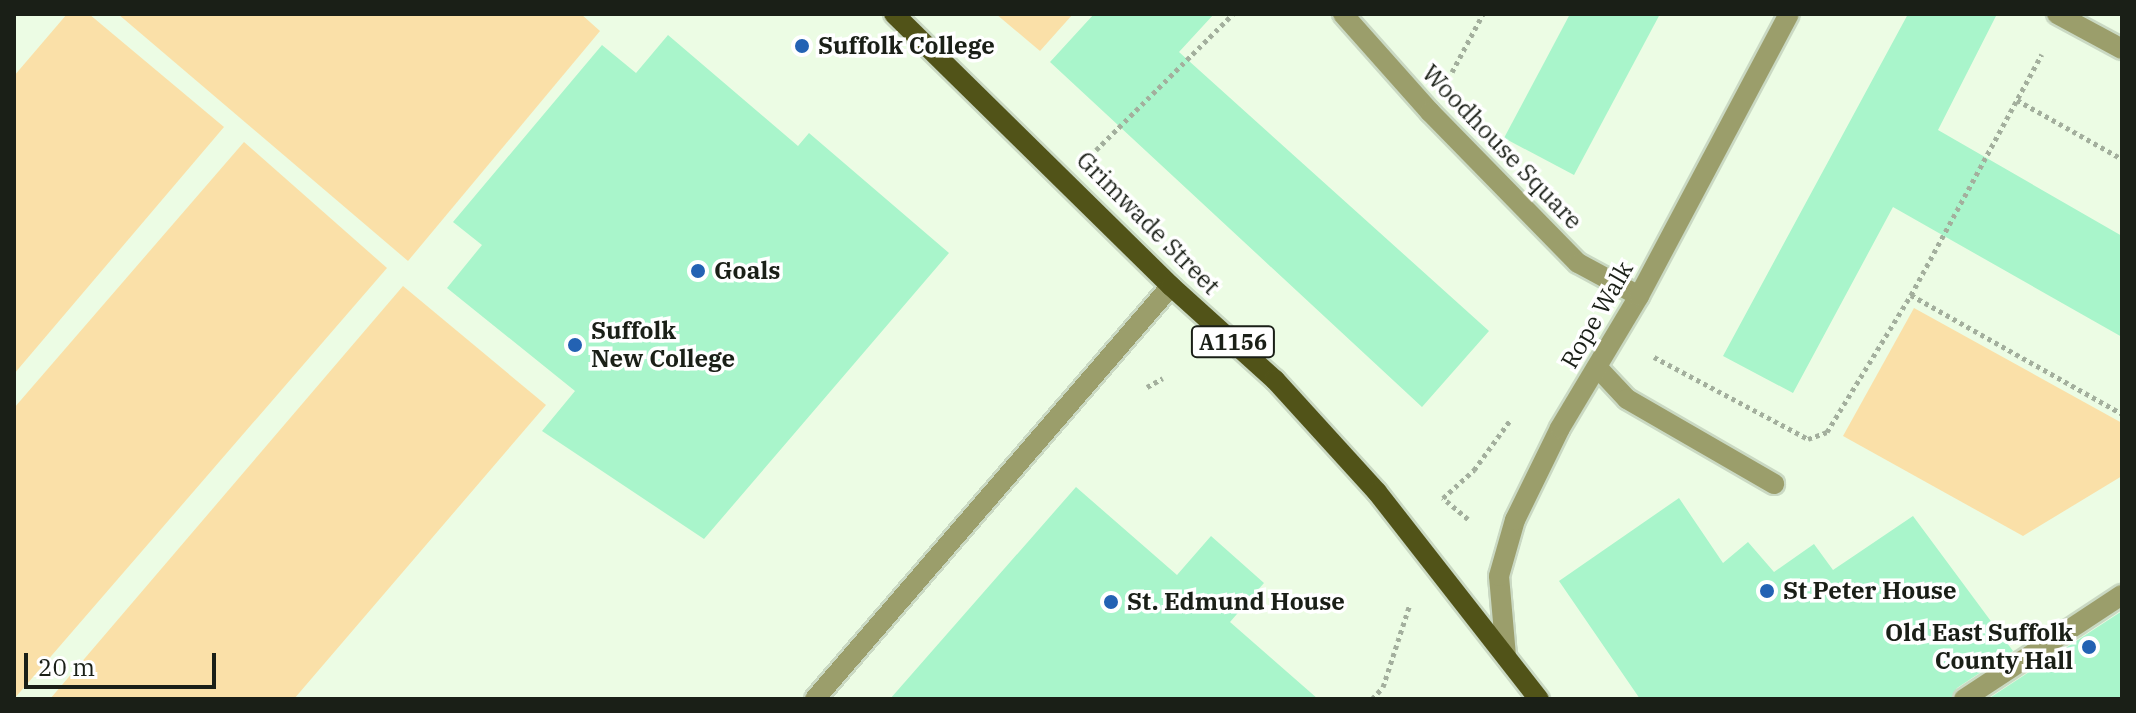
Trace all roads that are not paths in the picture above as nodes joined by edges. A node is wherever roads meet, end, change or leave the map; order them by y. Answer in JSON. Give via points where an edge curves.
{"nodes":[{"id":1,"x":894,"y":14,"type":"edge"},
{"id":2,"x":1343,"y":14,"type":"edge"},
{"id":3,"x":1789,"y":14,"type":"edge"},
{"id":4,"x":2060,"y":15,"type":"edge"},
{"id":5,"x":2122,"y":49,"type":"edge"},
{"id":6,"x":1171,"y":286,"type":"junction"},
{"id":7,"x":1639,"y":296,"type":"junction"},
{"id":8,"x":1597,"y":367,"type":"junction"},
{"id":9,"x":1774,"y":484,"type":"dead end"},
{"id":10,"x":2122,"y":595,"type":"edge"},
{"id":11,"x":1506,"y":656,"type":"junction"},
{"id":12,"x":815,"y":699,"type":"edge"},
{"id":13,"x":1539,"y":699,"type":"edge"},
{"id":14,"x":1964,"y":699,"type":"edge"}],
"edges":[{"from":1,"to":6,"type":"main road","name":"Grimwade Street","number":"A1156"},
{"from":2,"to":7,"type":"street","name":"Woodhouse Square","via":[[1578,263]]},
{"from":3,"to":7,"type":"street","name":"Rope Walk"},
{"from":4,"to":5,"type":"street"},
{"from":6,"to":11,"type":"main road","name":"Grimwade Street","number":"A1156","via":[[1275,380],[1366,481]]},
{"from":6,"to":12,"type":"street"},
{"from":7,"to":8,"type":"street","name":"Rope Walk"},
{"from":8,"to":9,"type":"street","via":[[1627,399]]},
{"from":8,"to":11,"type":"street","name":"Rope Walk","via":[[1515,520],[1499,576]]},
{"from":10,"to":14,"type":"street"},
{"from":11,"to":13,"type":"main road","name":"Grimwade Street","number":"A1156"}]}
